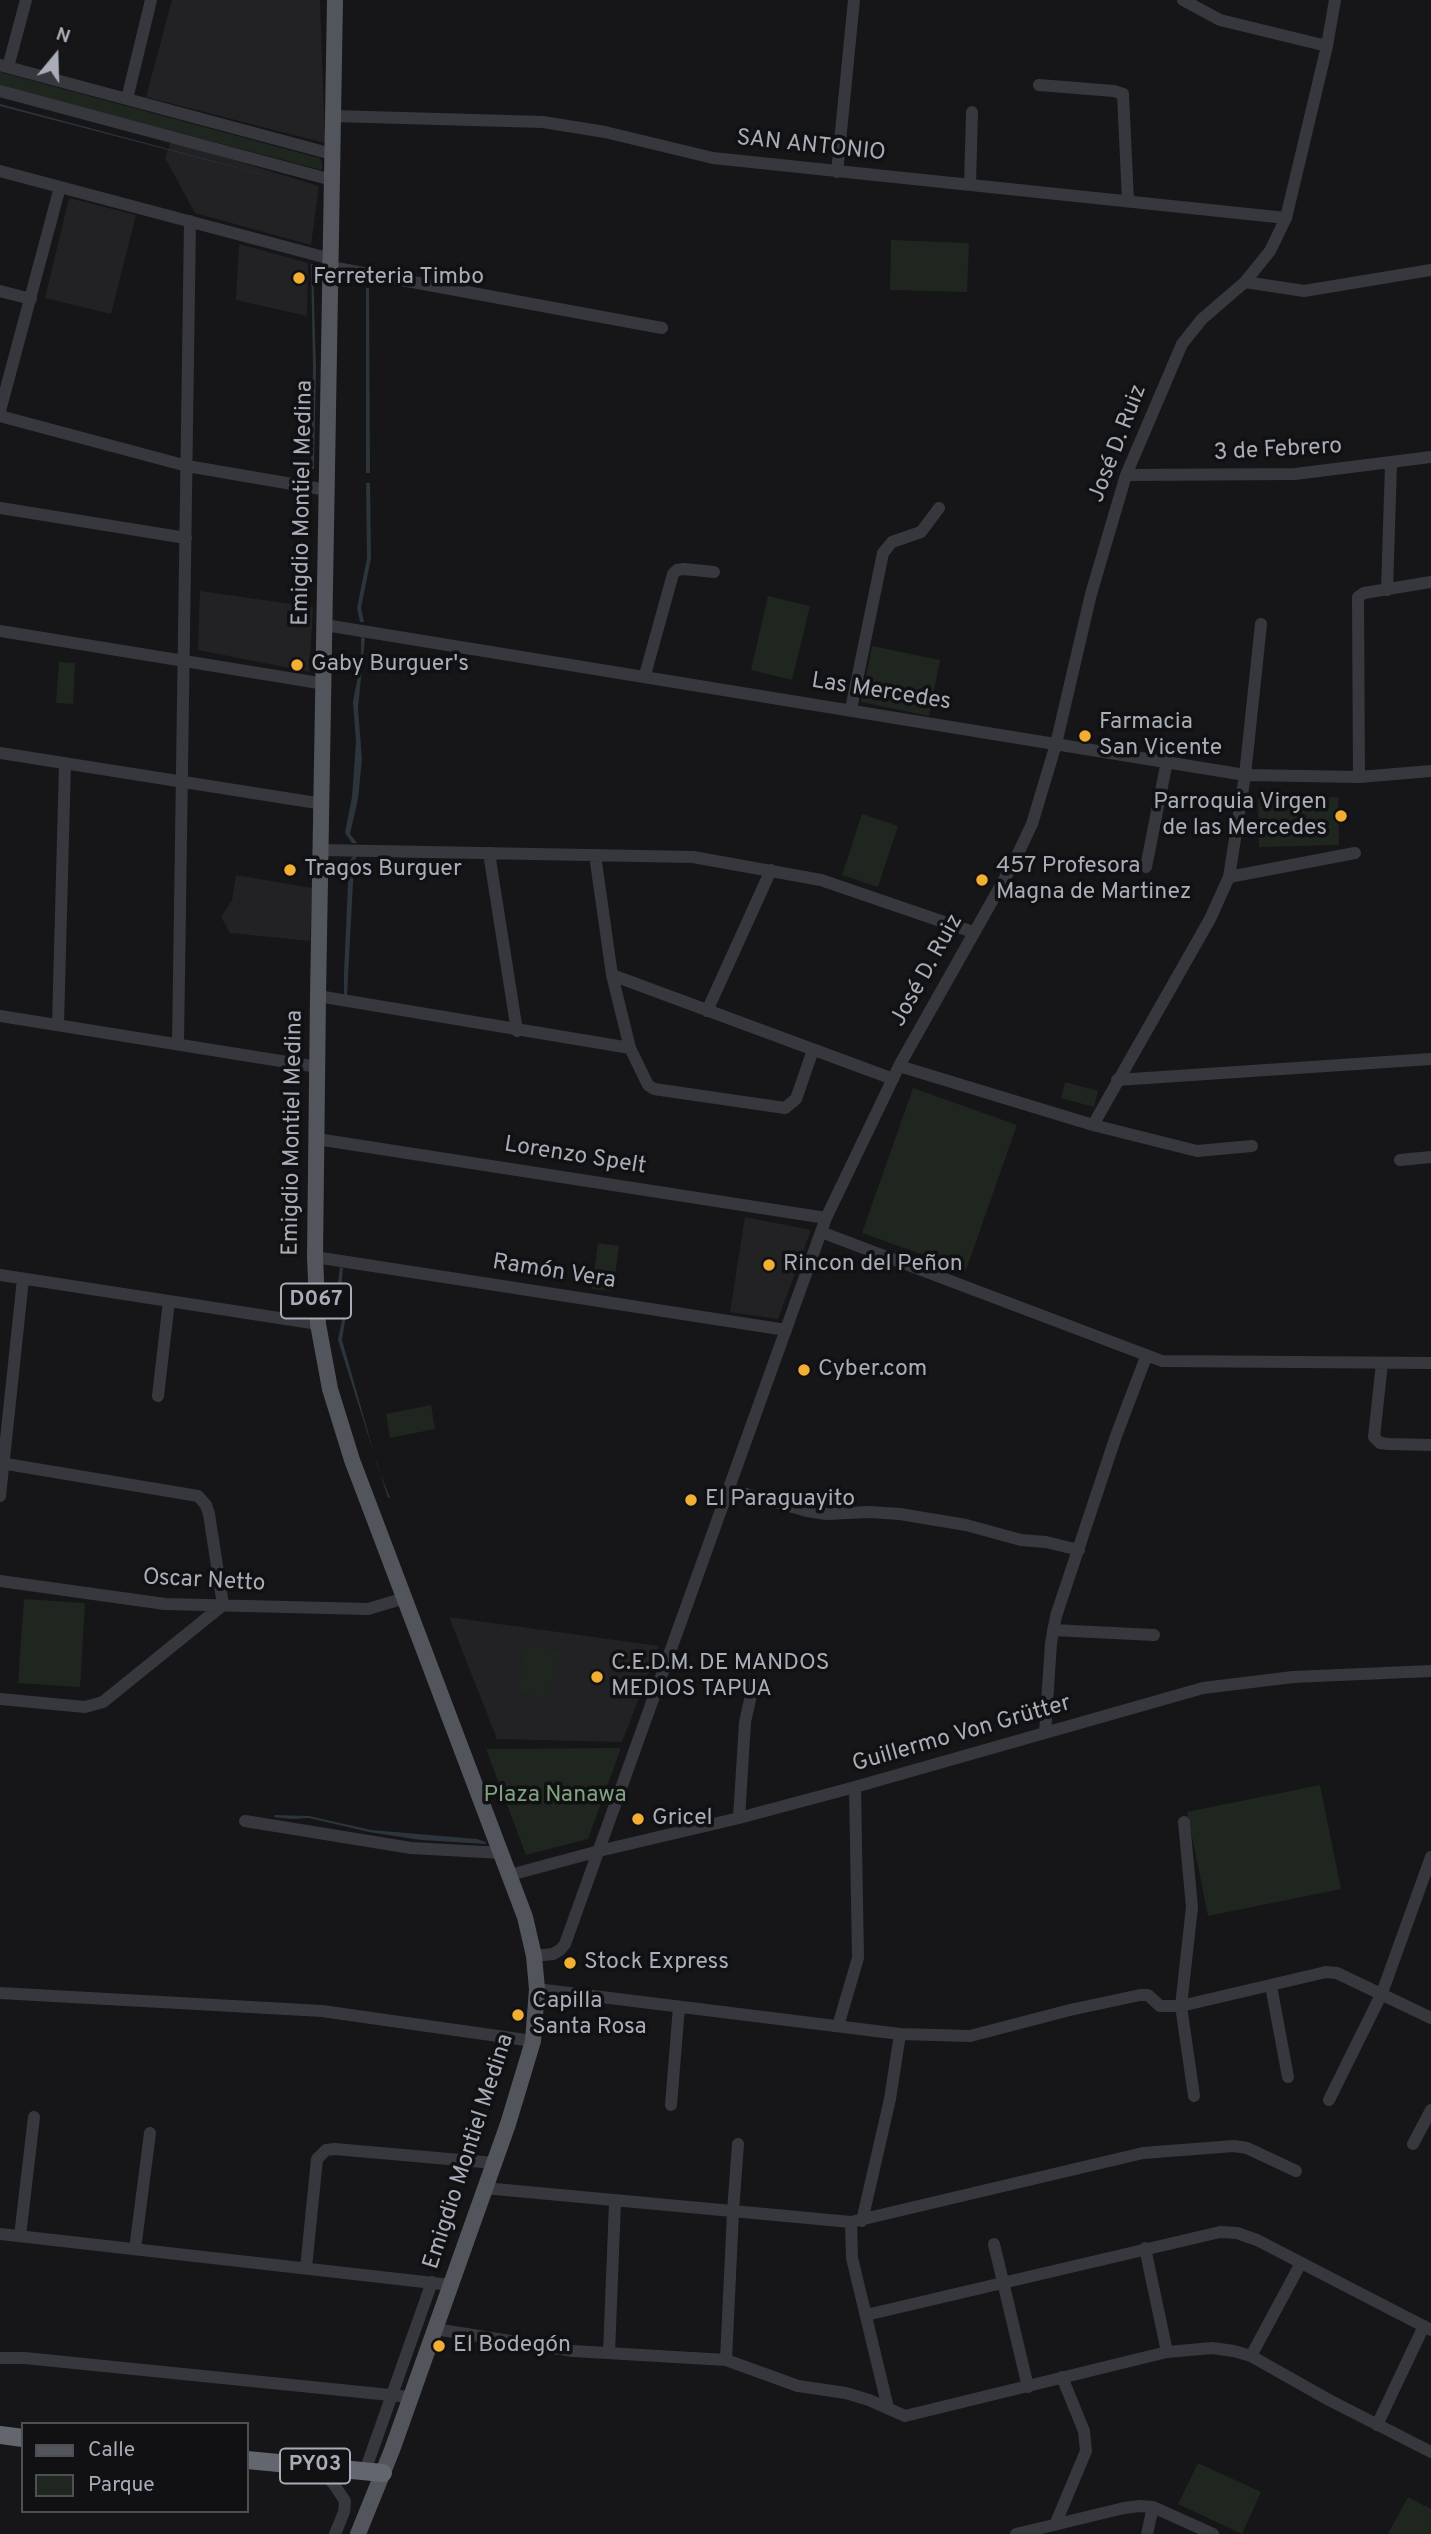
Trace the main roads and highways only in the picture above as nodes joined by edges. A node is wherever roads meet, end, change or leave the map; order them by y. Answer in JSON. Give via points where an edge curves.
{"nodes":[{"id":1,"x":335,"y":0,"type":"edge"},
{"id":2,"x":0,"y":2435,"type":"edge"},
{"id":3,"x":21,"y":2438,"type":"edge"},
{"id":4,"x":248,"y":2460,"type":"edge"},
{"id":5,"x":374,"y":2472,"type":"junction"},
{"id":6,"x":358,"y":2534,"type":"edge"}],
"edges":[{"from":1,"to":5,"type":"main road","name":"Emigdio Montiel Medina","number":"D067","via":[[318,996],[318,1324],[334,1406],[529,1930],[537,1989],[533,2040],[494,2163],[392,2450]]},
{"from":2,"to":3,"type":"highway"},
{"from":4,"to":5,"type":"highway","number":"PY03"},
{"from":5,"to":6,"type":"main road","name":"Emigdio Montiel Medina","number":"D067"}]}
